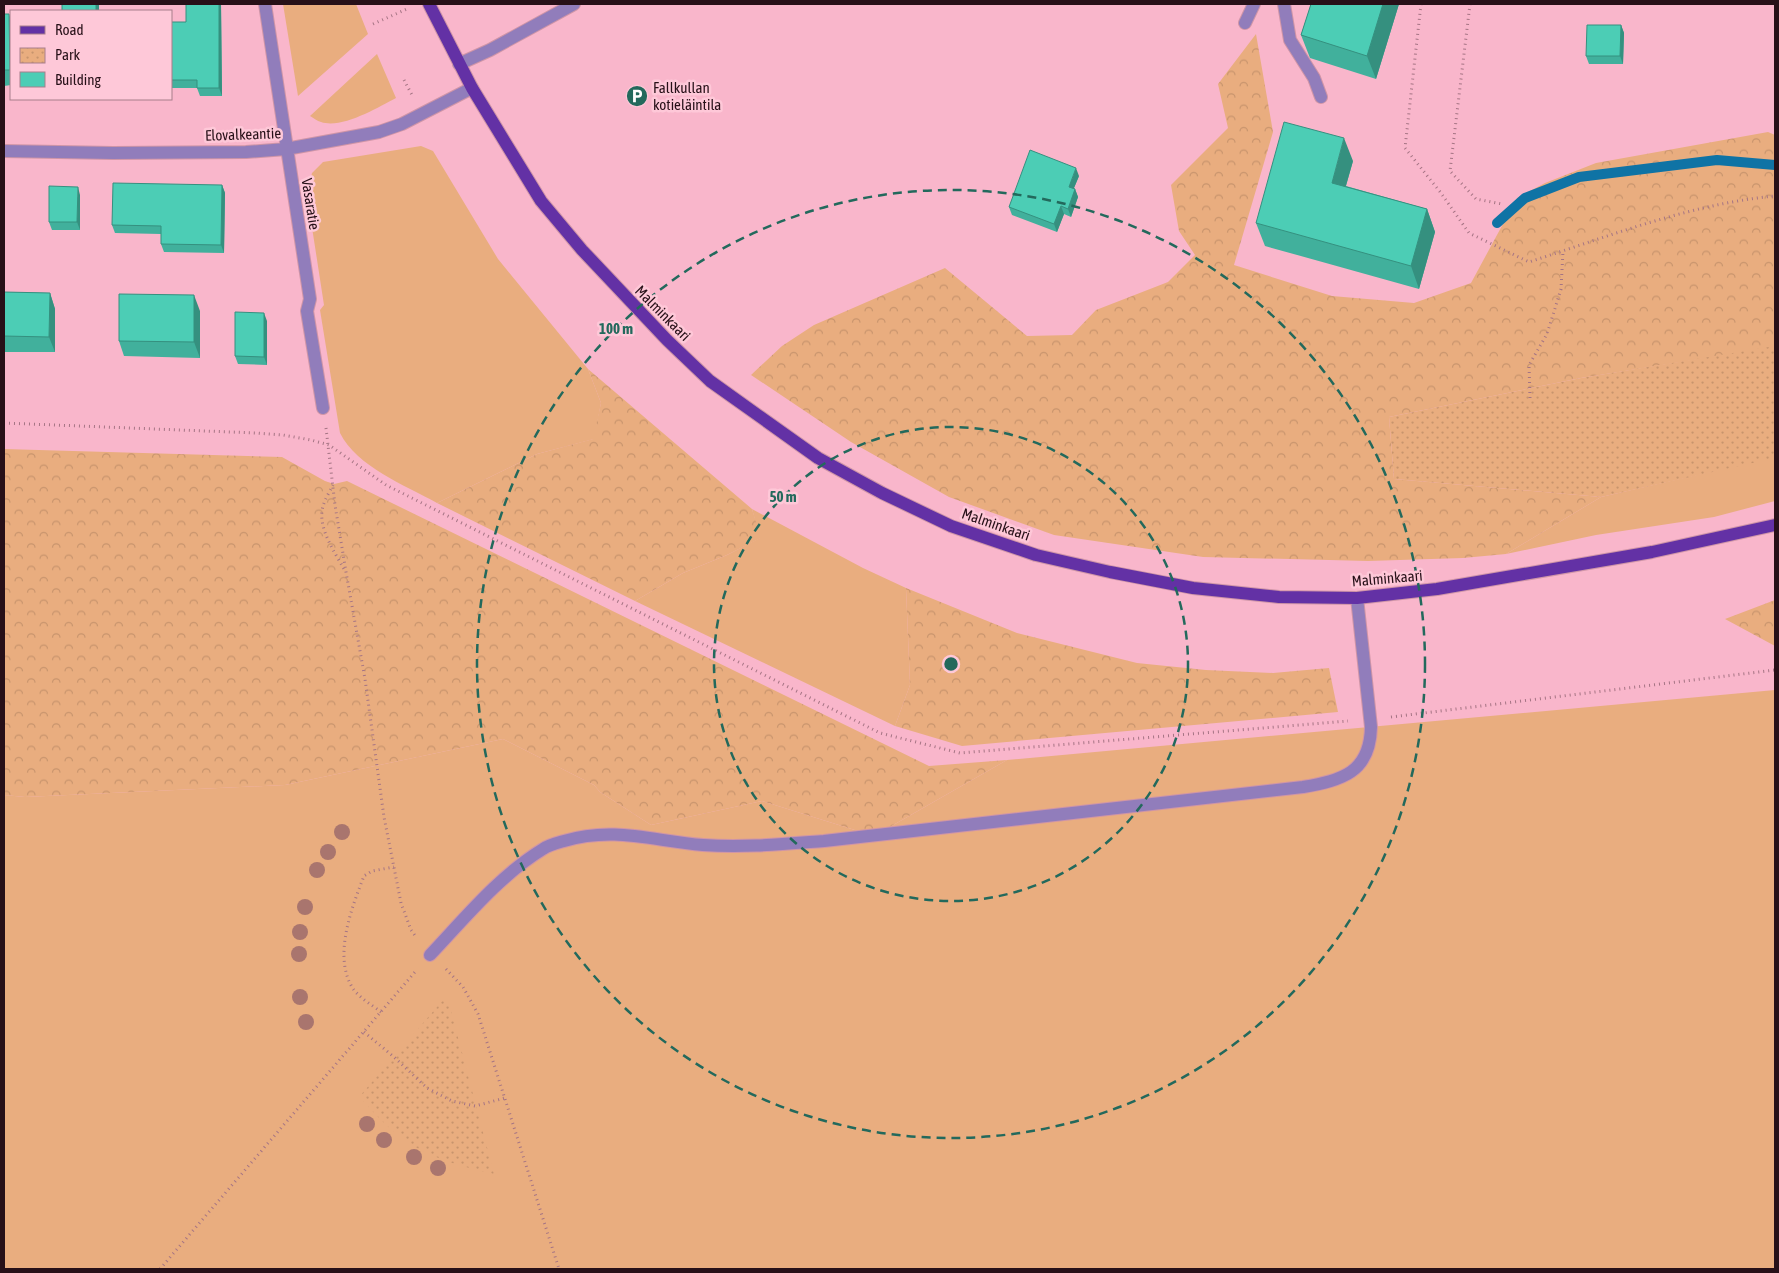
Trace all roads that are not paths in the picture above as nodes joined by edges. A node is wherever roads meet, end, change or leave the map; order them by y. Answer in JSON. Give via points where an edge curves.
{"nodes":[{"id":1,"x":266,"y":4,"type":"edge"},
{"id":2,"x":429,"y":4,"type":"edge"},
{"id":3,"x":574,"y":4,"type":"edge"},
{"id":4,"x":1254,"y":4,"type":"edge"},
{"id":5,"x":1284,"y":4,"type":"edge"},
{"id":6,"x":1245,"y":23,"type":"dead end"},
{"id":7,"x":459,"y":64,"type":"junction"},
{"id":8,"x":472,"y":88,"type":"junction"},
{"id":9,"x":1321,"y":97,"type":"dead end"},
{"id":10,"x":286,"y":149,"type":"junction"},
{"id":11,"x":4,"y":151,"type":"edge"},
{"id":12,"x":323,"y":408,"type":"dead end"},
{"id":13,"x":1775,"y":525,"type":"edge"},
{"id":14,"x":1357,"y":598,"type":"junction"},
{"id":15,"x":430,"y":955,"type":"road end"}],
"edges":[{"from":1,"to":10,"type":"street","name":"Vasaratie"},
{"from":2,"to":7,"type":"main road","name":"Malminkaari"},
{"from":3,"to":7,"type":"street"},
{"from":4,"to":6,"type":"street"},
{"from":5,"to":9,"type":"street","via":[[1290,40],[1314,78]]},
{"from":7,"to":8,"type":"main road","name":"Malminkaari"},
{"from":8,"to":10,"type":"street","name":"Elovalkeantie","via":[[402,124],[379,132]]},
{"from":8,"to":14,"type":"main road","name":"Malminkaari","via":[[541,201],[624,296],[710,381],[818,458],[951,526],[1036,555],[1193,588],[1279,597]]},
{"from":10,"to":11,"type":"street","name":"Elovalkeantie","via":[[113,153]]},
{"from":10,"to":12,"type":"street","name":"Vasaratie","via":[[310,299],[308,311]]},
{"from":13,"to":14,"type":"main road","name":"Malminkaari","via":[[1652,552],[1437,589]]},
{"from":14,"to":15,"type":"street","via":[[1371,740],[1367,755],[1360,764],[1331,782],[824,841],[752,846],[703,845],[638,835],[597,834],[575,838],[544,848],[506,876]]}]}
